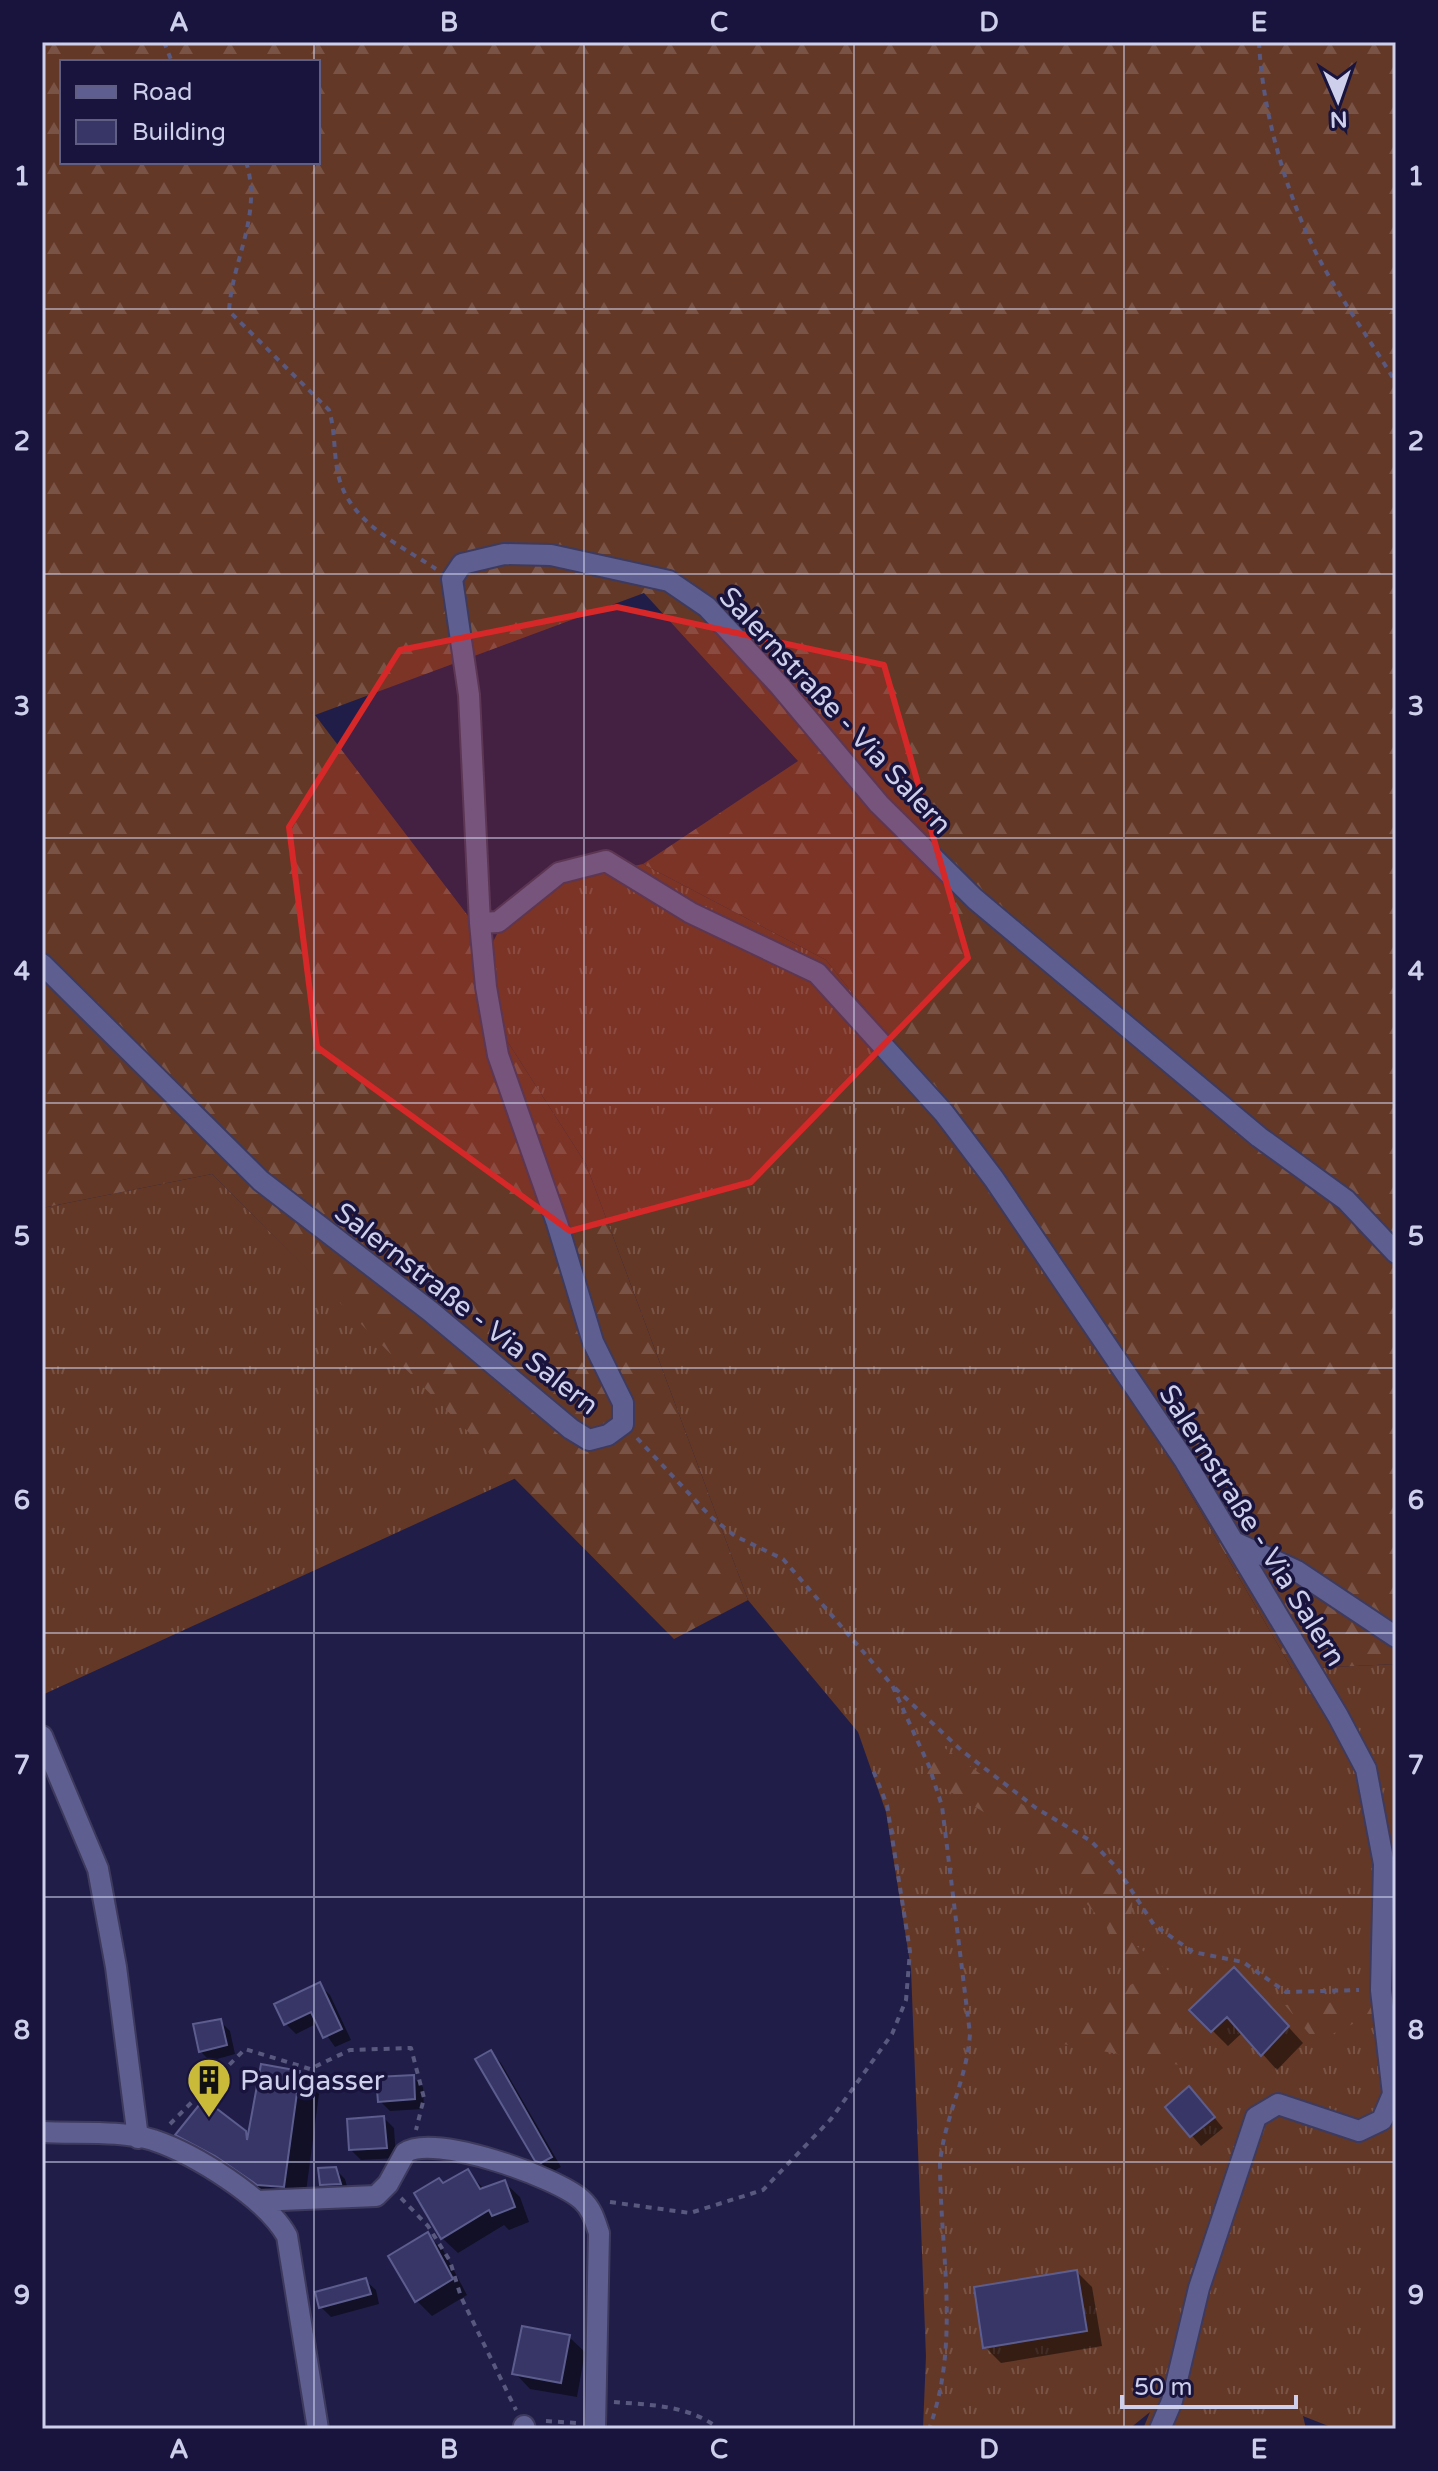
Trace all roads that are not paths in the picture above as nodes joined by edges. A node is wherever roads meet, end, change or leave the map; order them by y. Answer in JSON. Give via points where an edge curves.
{"nodes":[{"id":1,"x":480,"y":923,"type":"junction"},
{"id":2,"x":42,"y":964,"type":"edge"},
{"id":3,"x":1396,"y":1253,"type":"edge"},
{"id":4,"x":1234,"y":1542,"type":"junction"},
{"id":5,"x":1396,"y":1637,"type":"edge"},
{"id":6,"x":42,"y":1736,"type":"edge"},
{"id":7,"x":42,"y":2132,"type":"edge"},
{"id":8,"x":145,"y":2139,"type":"junction"},
{"id":9,"x":304,"y":2200,"type":"junction"},
{"id":10,"x":257,"y":2201,"type":"junction"},
{"id":11,"x":287,"y":2236,"type":"junction"},
{"id":12,"x":595,"y":2426,"type":"road end"},
{"id":13,"x":318,"y":2429,"type":"edge"},
{"id":14,"x":1160,"y":2429,"type":"edge"}],
"edges":[{"from":1,"to":2,"type":"street","name":"Salernstraße - Via Salern","via":[[498,1055],[593,1342],[623,1403],[623,1424],[589,1440],[261,1181]]},
{"from":1,"to":3,"type":"street","name":"Salernstraße - Via Salern","via":[[469,695],[452,579],[462,564],[504,554],[551,555],[669,581],[707,607],[879,804],[975,899],[1259,1137],[1346,1200]]},
{"from":1,"to":4,"type":"street","name":"Salernstraße - Via Salern","via":[[498,922],[559,873],[606,861],[691,913],[817,973],[944,1113],[994,1179]]},
{"from":4,"to":5,"type":"street","via":[[1297,1571]]},
{"from":4,"to":14,"type":"street","name":"Salernstraße - Via Salern","via":[[1366,1769],[1384,1864],[1381,1990],[1393,2094],[1382,2120],[1359,2131],[1278,2104],[1256,2117],[1199,2288],[1172,2401]]},
{"from":6,"to":8,"type":"street","via":[[98,1869]]},
{"from":7,"to":8,"type":"street"},
{"from":8,"to":10,"type":"street","via":[[188,2156]]},
{"from":9,"to":10,"type":"street"},
{"from":9,"to":11,"type":"street"},
{"from":9,"to":12,"type":"street","via":[[376,2196],[412,2148],[472,2155],[569,2191],[593,2213],[599,2233]]},
{"from":10,"to":11,"type":"street","via":[[277,2218]]},
{"from":11,"to":13,"type":"street"}]}
